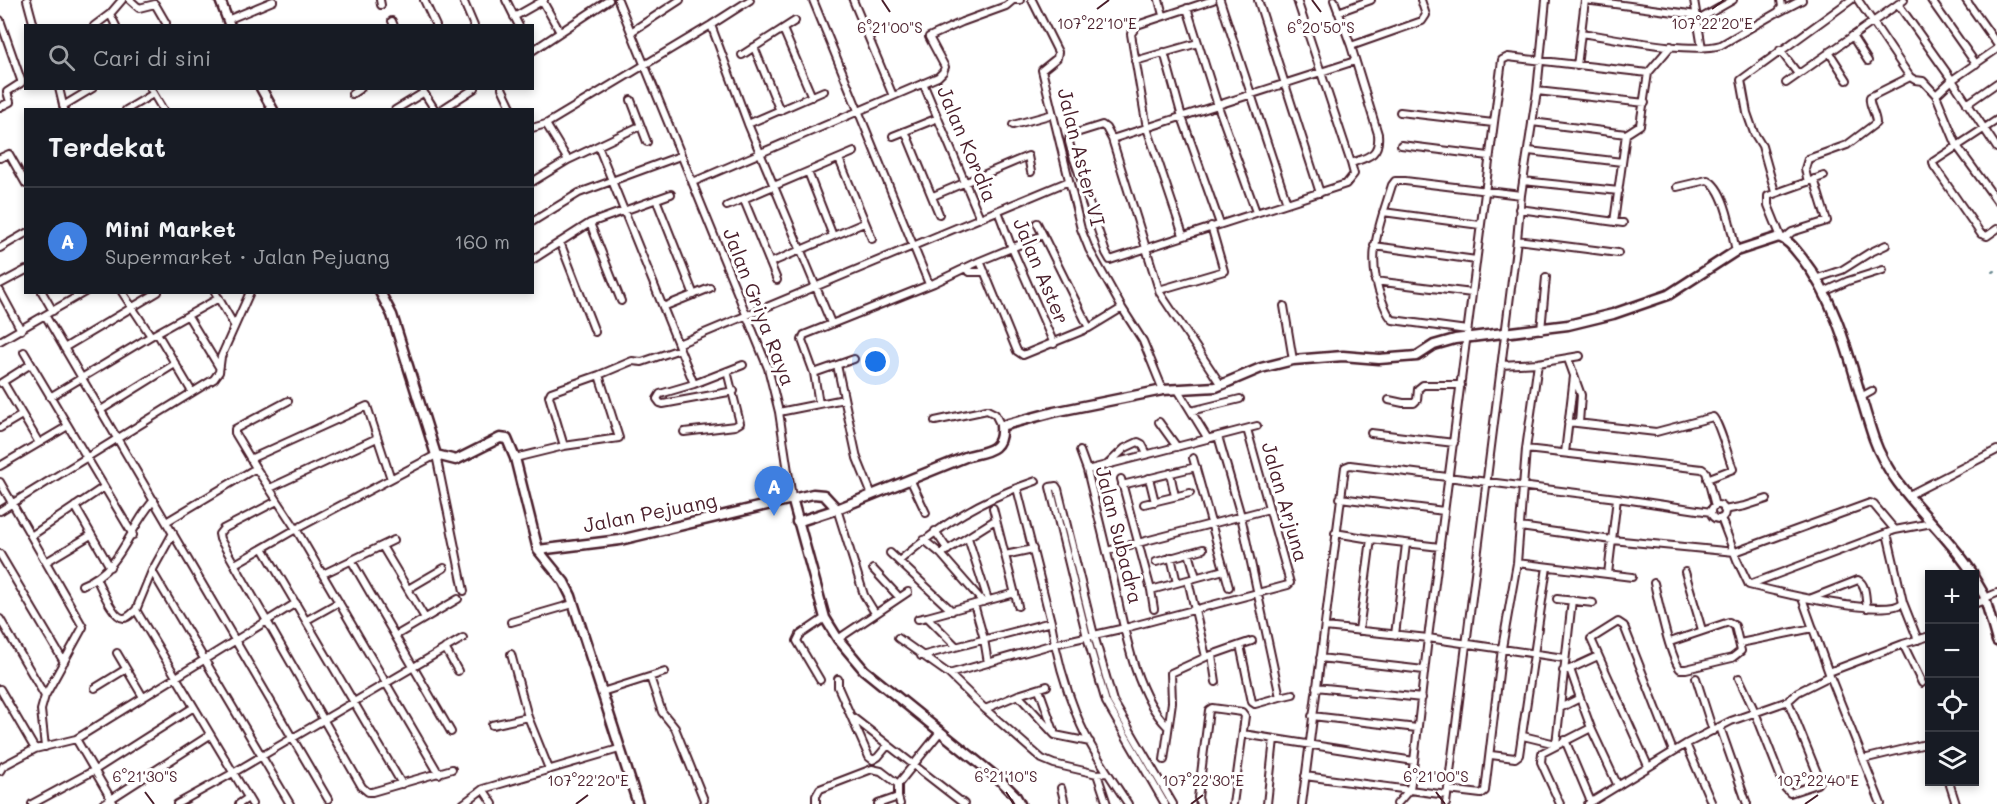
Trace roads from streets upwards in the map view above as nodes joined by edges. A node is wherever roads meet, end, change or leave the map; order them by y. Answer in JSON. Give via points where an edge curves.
{"nodes":[{"id":1,"x":27,"y":0,"type":"edge"},
{"id":2,"x":122,"y":0,"type":"edge"},
{"id":3,"x":130,"y":0,"type":"edge"},
{"id":4,"x":220,"y":0,"type":"edge"},
{"id":5,"x":424,"y":0,"type":"edge"},
{"id":6,"x":463,"y":0,"type":"edge"},
{"id":7,"x":506,"y":0,"type":"edge"},
{"id":8,"x":543,"y":0,"type":"edge"},
{"id":9,"x":609,"y":0,"type":"edge"},
{"id":10,"x":618,"y":0,"type":"edge"},
{"id":11,"x":680,"y":0,"type":"edge"},
{"id":12,"x":750,"y":0,"type":"edge"},
{"id":13,"x":813,"y":0,"type":"edge"},
{"id":14,"x":853,"y":0,"type":"edge"},
{"id":15,"x":1020,"y":0,"type":"edge"},
{"id":16,"x":1032,"y":0,"type":"edge"},
{"id":17,"x":1159,"y":0,"type":"edge"},
{"id":18,"x":1213,"y":0,"type":"edge"},
{"id":19,"x":1220,"y":0,"type":"edge"},
{"id":20,"x":1258,"y":0,"type":"edge"},
{"id":21,"x":1297,"y":0,"type":"edge"},
{"id":22,"x":1334,"y":0,"type":"edge"},
{"id":23,"x":1371,"y":0,"type":"edge"},
{"id":24,"x":1421,"y":0,"type":"edge"},
{"id":25,"x":1546,"y":0,"type":"edge"},
{"id":26,"x":1694,"y":0,"type":"edge"},
{"id":27,"x":1733,"y":0,"type":"edge"},
{"id":28,"x":1781,"y":0,"type":"edge"},
{"id":29,"x":1800,"y":0,"type":"edge"},
{"id":30,"x":1851,"y":0,"type":"edge"},
{"id":31,"x":1858,"y":0,"type":"edge"},
{"id":32,"x":1931,"y":0,"type":"edge"},
{"id":33,"x":1966,"y":0,"type":"edge"},
{"id":34,"x":273,"y":1,"type":"edge"},
{"id":35,"x":1011,"y":1,"type":"edge"},
{"id":36,"x":1901,"y":2,"type":"edge"},
{"id":37,"x":1187,"y":8,"type":"junction"},
{"id":38,"x":1338,"y":12,"type":"junction"},
{"id":39,"x":1778,"y":12,"type":"junction"},
{"id":40,"x":110,"y":14,"type":"junction"},
{"id":41,"x":1163,"y":15,"type":"junction"},
{"id":42,"x":514,"y":17,"type":"junction"},
{"id":43,"x":1698,"y":18,"type":"junction"},
{"id":44,"x":0,"y":20,"type":"edge"},
{"id":45,"x":795,"y":21,"type":"dead end"},
{"id":46,"x":1874,"y":22,"type":"junction"},
{"id":47,"x":166,"y":23,"type":"dead end"},
{"id":48,"x":229,"y":23,"type":"edge"},
{"id":49,"x":33,"y":24,"type":"edge"},
{"id":50,"x":97,"y":24,"type":"edge"},
{"id":51,"x":115,"y":24,"type":"edge"},
{"id":52,"x":435,"y":24,"type":"edge"},
{"id":53,"x":473,"y":24,"type":"edge"},
{"id":54,"x":518,"y":24,"type":"edge"},
{"id":55,"x":711,"y":26,"type":"junction"},
{"id":56,"x":783,"y":29,"type":"junction"},
{"id":57,"x":560,"y":32,"type":"junction"},
{"id":58,"x":631,"y":32,"type":"junction"},
{"id":59,"x":1581,"y":33,"type":"junction"},
{"id":60,"x":1852,"y":36,"type":"junction"},
{"id":61,"x":1198,"y":43,"type":"junction"},
{"id":62,"x":1997,"y":44,"type":"edge"},
{"id":63,"x":1351,"y":46,"type":"junction"},
{"id":64,"x":1671,"y":46,"type":"junction"},
{"id":65,"x":754,"y":47,"type":"junction"},
{"id":66,"x":1702,"y":48,"type":"junction"},
{"id":67,"x":1997,"y":49,"type":"edge"},
{"id":68,"x":534,"y":50,"type":"edge"},
{"id":69,"x":1780,"y":50,"type":"junction"},
{"id":70,"x":1164,"y":52,"type":"junction"},
{"id":71,"x":1828,"y":52,"type":"junction"},
{"id":72,"x":742,"y":55,"type":"dead end"},
{"id":73,"x":1135,"y":61,"type":"junction"},
{"id":74,"x":1868,"y":61,"type":"dead end"},
{"id":75,"x":1355,"y":62,"type":"junction"},
{"id":76,"x":1540,"y":62,"type":"junction"},
{"id":77,"x":644,"y":64,"type":"junction"},
{"id":78,"x":1976,"y":64,"type":"junction"},
{"id":79,"x":1577,"y":66,"type":"junction"},
{"id":80,"x":1321,"y":72,"type":"junction"},
{"id":81,"x":1648,"y":73,"type":"junction"},
{"id":82,"x":1798,"y":74,"type":"junction"},
{"id":83,"x":1911,"y":76,"type":"junction"},
{"id":84,"x":1847,"y":80,"type":"dead end"},
{"id":85,"x":1952,"y":80,"type":"junction"},
{"id":86,"x":1786,"y":83,"type":"dead end"},
{"id":87,"x":1997,"y":83,"type":"edge"},
{"id":88,"x":923,"y":84,"type":"junction"},
{"id":89,"x":1284,"y":84,"type":"junction"},
{"id":90,"x":60,"y":90,"type":"edge"},
{"id":91,"x":90,"y":90,"type":"edge"},
{"id":92,"x":262,"y":90,"type":"edge"},
{"id":93,"x":358,"y":90,"type":"edge"},
{"id":94,"x":503,"y":90,"type":"edge"},
{"id":95,"x":151,"y":91,"type":"edge"},
{"id":96,"x":422,"y":91,"type":"edge"},
{"id":97,"x":465,"y":91,"type":"edge"},
{"id":98,"x":824,"y":91,"type":"dead end"},
{"id":99,"x":1537,"y":91,"type":"junction"},
{"id":100,"x":352,"y":94,"type":"dead end"},
{"id":101,"x":1251,"y":95,"type":"junction"},
{"id":102,"x":1936,"y":95,"type":"junction"},
{"id":103,"x":893,"y":96,"type":"junction"},
{"id":104,"x":812,"y":97,"type":"junction"},
{"id":105,"x":631,"y":100,"type":"dead end"},
{"id":106,"x":1645,"y":103,"type":"junction"},
{"id":107,"x":1967,"y":104,"type":"junction"},
{"id":108,"x":1218,"y":106,"type":"junction"},
{"id":109,"x":0,"y":107,"type":"edge"},
{"id":110,"x":64,"y":108,"type":"edge"},
{"id":111,"x":129,"y":108,"type":"edge"},
{"id":112,"x":162,"y":108,"type":"edge"},
{"id":113,"x":272,"y":108,"type":"edge"},
{"id":114,"x":398,"y":108,"type":"edge"},
{"id":115,"x":434,"y":108,"type":"edge"},
{"id":116,"x":444,"y":108,"type":"edge"},
{"id":117,"x":512,"y":108,"type":"edge"},
{"id":118,"x":859,"y":109,"type":"junction"},
{"id":119,"x":780,"y":111,"type":"junction"},
{"id":120,"x":1400,"y":112,"type":"dead end"},
{"id":121,"x":1053,"y":114,"type":"junction"},
{"id":122,"x":938,"y":117,"type":"junction"},
{"id":123,"x":1182,"y":117,"type":"junction"},
{"id":124,"x":1997,"y":120,"type":"edge"},
{"id":125,"x":1532,"y":122,"type":"junction"},
{"id":126,"x":1493,"y":123,"type":"junction"},
{"id":127,"x":546,"y":124,"type":"junction"},
{"id":128,"x":748,"y":124,"type":"junction"},
{"id":129,"x":1012,"y":125,"type":"dead end"},
{"id":130,"x":640,"y":126,"type":"junction"},
{"id":131,"x":534,"y":127,"type":"edge"},
{"id":132,"x":1147,"y":128,"type":"junction"},
{"id":133,"x":1983,"y":129,"type":"junction"},
{"id":134,"x":905,"y":131,"type":"junction"},
{"id":135,"x":1626,"y":134,"type":"junction"},
{"id":136,"x":893,"y":136,"type":"dead end"},
{"id":137,"x":1112,"y":139,"type":"junction"},
{"id":138,"x":647,"y":142,"type":"dead end"},
{"id":139,"x":1401,"y":145,"type":"dead end"},
{"id":140,"x":598,"y":146,"type":"junction"},
{"id":141,"x":1957,"y":146,"type":"junction"},
{"id":142,"x":1997,"y":148,"type":"edge"},
{"id":143,"x":1529,"y":150,"type":"junction"},
{"id":144,"x":761,"y":152,"type":"junction"},
{"id":145,"x":854,"y":152,"type":"dead end"},
{"id":146,"x":680,"y":156,"type":"junction"},
{"id":147,"x":1489,"y":156,"type":"junction"},
{"id":148,"x":0,"y":158,"type":"edge"},
{"id":149,"x":839,"y":159,"type":"junction"},
{"id":150,"x":568,"y":160,"type":"junction"},
{"id":151,"x":1622,"y":162,"type":"junction"},
{"id":152,"x":1351,"y":163,"type":"junction"},
{"id":153,"x":808,"y":172,"type":"junction"},
{"id":154,"x":1031,"y":172,"type":"dead end"},
{"id":155,"x":1824,"y":176,"type":"dead end"},
{"id":156,"x":24,"y":180,"type":"edge"},
{"id":157,"x":611,"y":180,"type":"junction"},
{"id":158,"x":534,"y":181,"type":"edge"},
{"id":159,"x":1069,"y":181,"type":"junction"},
{"id":160,"x":1523,"y":181,"type":"junction"},
{"id":161,"x":1811,"y":181,"type":"junction"},
{"id":162,"x":693,"y":182,"type":"junction"},
{"id":163,"x":964,"y":182,"type":"junction"},
{"id":164,"x":775,"y":186,"type":"junction"},
{"id":165,"x":1677,"y":187,"type":"dead end"},
{"id":166,"x":1486,"y":190,"type":"junction"},
{"id":167,"x":1619,"y":191,"type":"junction"},
{"id":168,"x":1775,"y":192,"type":"junction"},
{"id":169,"x":1320,"y":193,"type":"junction"},
{"id":170,"x":671,"y":194,"type":"dead end"},
{"id":171,"x":1521,"y":195,"type":"junction"},
{"id":172,"x":933,"y":196,"type":"junction"},
{"id":173,"x":656,"y":199,"type":"junction"},
{"id":174,"x":744,"y":200,"type":"junction"},
{"id":175,"x":1997,"y":201,"type":"edge"},
{"id":176,"x":1287,"y":203,"type":"junction"},
{"id":177,"x":727,"y":206,"type":"dead end"},
{"id":178,"x":1519,"y":209,"type":"junction"},
{"id":179,"x":623,"y":211,"type":"junction"},
{"id":180,"x":998,"y":211,"type":"junction"},
{"id":181,"x":1256,"y":212,"type":"junction"},
{"id":182,"x":1383,"y":212,"type":"junction"},
{"id":183,"x":939,"y":214,"type":"dead end"},
{"id":184,"x":980,"y":218,"type":"junction"},
{"id":185,"x":534,"y":221,"type":"edge"},
{"id":186,"x":1614,"y":222,"type":"junction"},
{"id":187,"x":590,"y":223,"type":"junction"},
{"id":188,"x":864,"y":223,"type":"junction"},
{"id":189,"x":1037,"y":223,"type":"dead end"},
{"id":190,"x":1623,"y":223,"type":"dead end"},
{"id":191,"x":1220,"y":224,"type":"junction"},
{"id":192,"x":1480,"y":225,"type":"junction"},
{"id":193,"x":1211,"y":226,"type":"junction"},
{"id":194,"x":1997,"y":229,"type":"edge"},
{"id":195,"x":24,"y":234,"type":"edge"},
{"id":196,"x":1043,"y":235,"type":"junction"},
{"id":197,"x":1183,"y":235,"type":"junction"},
{"id":198,"x":833,"y":236,"type":"junction"},
{"id":199,"x":1783,"y":238,"type":"junction"},
{"id":200,"x":872,"y":239,"type":"dead end"},
{"id":201,"x":1517,"y":240,"type":"junction"},
{"id":202,"x":560,"y":242,"type":"junction"},
{"id":203,"x":1886,"y":245,"type":"dead end"},
{"id":204,"x":915,"y":246,"type":"junction"},
{"id":205,"x":1374,"y":246,"type":"junction"},
{"id":206,"x":1146,"y":247,"type":"junction"},
{"id":207,"x":0,"y":248,"type":"edge"},
{"id":208,"x":1012,"y":248,"type":"junction"},
{"id":209,"x":801,"y":250,"type":"junction"},
{"id":210,"x":1736,"y":251,"type":"junction"},
{"id":211,"x":1618,"y":253,"type":"dead end"},
{"id":212,"x":534,"y":259,"type":"edge"},
{"id":213,"x":1476,"y":260,"type":"junction"},
{"id":214,"x":980,"y":261,"type":"junction"},
{"id":215,"x":770,"y":263,"type":"junction"},
{"id":216,"x":964,"y":268,"type":"junction"},
{"id":217,"x":1883,"y":270,"type":"dead end"},
{"id":218,"x":24,"y":271,"type":"edge"},
{"id":219,"x":985,"y":272,"type":"junction"},
{"id":220,"x":1546,"y":277,"type":"dead end"},
{"id":221,"x":1818,"y":278,"type":"junction"},
{"id":222,"x":777,"y":280,"type":"dead end"},
{"id":223,"x":1375,"y":281,"type":"junction"},
{"id":224,"x":0,"y":284,"type":"edge"},
{"id":225,"x":929,"y":284,"type":"junction"},
{"id":226,"x":710,"y":288,"type":"dead end"},
{"id":227,"x":817,"y":288,"type":"junction"},
{"id":228,"x":1159,"y":290,"type":"junction"},
{"id":229,"x":0,"y":291,"type":"edge"},
{"id":230,"x":1824,"y":292,"type":"junction"},
{"id":231,"x":1472,"y":293,"type":"junction"},
{"id":232,"x":43,"y":294,"type":"edge"},
{"id":233,"x":81,"y":294,"type":"edge"},
{"id":234,"x":123,"y":294,"type":"edge"},
{"id":235,"x":155,"y":294,"type":"edge"},
{"id":236,"x":249,"y":294,"type":"edge"},
{"id":237,"x":381,"y":294,"type":"edge"},
{"id":238,"x":694,"y":295,"type":"junction"},
{"id":239,"x":217,"y":296,"type":"edge"},
{"id":240,"x":2,"y":300,"type":"edge"},
{"id":241,"x":621,"y":301,"type":"dead end"},
{"id":242,"x":1284,"y":306,"type":"dead end"},
{"id":243,"x":133,"y":307,"type":"junction"},
{"id":244,"x":663,"y":308,"type":"junction"},
{"id":245,"x":1122,"y":308,"type":"junction"},
{"id":246,"x":53,"y":311,"type":"junction"},
{"id":247,"x":45,"y":315,"type":"junction"},
{"id":248,"x":748,"y":315,"type":"junction"},
{"id":249,"x":188,"y":316,"type":"junction"},
{"id":250,"x":831,"y":323,"type":"junction"},
{"id":251,"x":234,"y":325,"type":"junction"},
{"id":252,"x":1089,"y":328,"type":"junction"},
{"id":253,"x":21,"y":330,"type":"junction"},
{"id":254,"x":1541,"y":330,"type":"junction"},
{"id":255,"x":595,"y":332,"type":"dead end"},
{"id":256,"x":1467,"y":333,"type":"junction"},
{"id":257,"x":1506,"y":333,"type":"junction"},
{"id":258,"x":154,"y":335,"type":"junction"},
{"id":259,"x":0,"y":341,"type":"edge"},
{"id":260,"x":1054,"y":344,"type":"junction"},
{"id":261,"x":679,"y":346,"type":"junction"},
{"id":262,"x":64,"y":348,"type":"junction"},
{"id":263,"x":24,"y":352,"type":"dead end"},
{"id":264,"x":1580,"y":356,"type":"dead end"},
{"id":265,"x":854,"y":359,"type":"dead end"},
{"id":266,"x":1568,"y":359,"type":"junction"},
{"id":267,"x":1293,"y":360,"type":"junction"},
{"id":268,"x":1538,"y":363,"type":"junction"},
{"id":269,"x":31,"y":364,"type":"junction"},
{"id":270,"x":175,"y":364,"type":"junction"},
{"id":271,"x":743,"y":365,"type":"dead end"},
{"id":272,"x":837,"y":365,"type":"junction"},
{"id":273,"x":1501,"y":365,"type":"junction"},
{"id":274,"x":219,"y":368,"type":"junction"},
{"id":275,"x":728,"y":371,"type":"junction"},
{"id":276,"x":814,"y":373,"type":"junction"},
{"id":277,"x":598,"y":375,"type":"junction"},
{"id":278,"x":1574,"y":376,"type":"junction"},
{"id":279,"x":82,"y":378,"type":"junction"},
{"id":280,"x":1,"y":382,"type":"edge"},
{"id":281,"x":694,"y":384,"type":"junction"},
{"id":282,"x":1461,"y":385,"type":"junction"},
{"id":283,"x":1221,"y":386,"type":"junction"},
{"id":284,"x":1163,"y":390,"type":"junction"},
{"id":285,"x":1178,"y":390,"type":"junction"},
{"id":286,"x":734,"y":391,"type":"junction"},
{"id":287,"x":1872,"y":391,"type":"dead end"},
{"id":288,"x":192,"y":392,"type":"junction"},
{"id":289,"x":50,"y":397,"type":"junction"},
{"id":290,"x":1862,"y":397,"type":"junction"},
{"id":291,"x":844,"y":399,"type":"junction"},
{"id":292,"x":1240,"y":399,"type":"dead end"},
{"id":293,"x":1389,"y":400,"type":"dead end"},
{"id":294,"x":288,"y":401,"type":"dead end"},
{"id":295,"x":819,"y":404,"type":"junction"},
{"id":296,"x":101,"y":410,"type":"junction"},
{"id":297,"x":1191,"y":411,"type":"junction"},
{"id":298,"x":779,"y":412,"type":"junction"},
{"id":299,"x":22,"y":415,"type":"junction"},
{"id":300,"x":935,"y":422,"type":"dead end"},
{"id":301,"x":1160,"y":422,"type":"dead end"},
{"id":302,"x":1568,"y":422,"type":"junction"},
{"id":303,"x":1579,"y":423,"type":"junction"},
{"id":304,"x":68,"y":426,"type":"junction"},
{"id":305,"x":1001,"y":426,"type":"junction"},
{"id":306,"x":1257,"y":426,"type":"dead end"},
{"id":307,"x":0,"y":428,"type":"edge"},
{"id":308,"x":1247,"y":429,"type":"junction"},
{"id":309,"x":684,"y":432,"type":"dead end"},
{"id":310,"x":1371,"y":433,"type":"dead end"},
{"id":311,"x":1218,"y":436,"type":"junction"},
{"id":312,"x":118,"y":437,"type":"junction"},
{"id":313,"x":377,"y":438,"type":"junction"},
{"id":314,"x":1208,"y":439,"type":"junction"},
{"id":315,"x":39,"y":443,"type":"junction"},
{"id":316,"x":1454,"y":443,"type":"junction"},
{"id":317,"x":564,"y":446,"type":"junction"},
{"id":318,"x":1177,"y":447,"type":"junction"},
{"id":319,"x":1526,"y":449,"type":"junction"},
{"id":320,"x":1997,"y":450,"type":"edge"},
{"id":321,"x":1080,"y":451,"type":"dead end"},
{"id":322,"x":1565,"y":453,"type":"junction"},
{"id":323,"x":1147,"y":454,"type":"junction"},
{"id":324,"x":436,"y":455,"type":"junction"},
{"id":325,"x":86,"y":458,"type":"junction"},
{"id":326,"x":515,"y":458,"type":"junction"},
{"id":327,"x":1193,"y":458,"type":"dead end"},
{"id":328,"x":250,"y":459,"type":"junction"},
{"id":329,"x":1107,"y":465,"type":"junction"},
{"id":330,"x":0,"y":466,"type":"edge"},
{"id":331,"x":1196,"y":467,"type":"junction"},
{"id":332,"x":256,"y":468,"type":"junction"},
{"id":333,"x":1087,"y":470,"type":"junction"},
{"id":334,"x":1170,"y":472,"type":"junction"},
{"id":335,"x":910,"y":478,"type":"junction"},
{"id":336,"x":1149,"y":478,"type":"junction"},
{"id":337,"x":1449,"y":478,"type":"junction"},
{"id":338,"x":1707,"y":478,"type":"junction"},
{"id":339,"x":390,"y":479,"type":"junction"},
{"id":340,"x":1036,"y":481,"type":"dead end"},
{"id":341,"x":0,"y":482,"type":"edge"},
{"id":342,"x":1487,"y":482,"type":"junction"},
{"id":343,"x":104,"y":487,"type":"junction"},
{"id":344,"x":1524,"y":487,"type":"junction"},
{"id":345,"x":270,"y":488,"type":"junction"},
{"id":346,"x":1017,"y":488,"type":"junction"},
{"id":347,"x":1054,"y":488,"type":"dead end"},
{"id":348,"x":1190,"y":493,"type":"dead end"},
{"id":349,"x":872,"y":495,"type":"junction"},
{"id":350,"x":1909,"y":495,"type":"junction"},
{"id":351,"x":1176,"y":496,"type":"junction"},
{"id":352,"x":792,"y":498,"type":"junction"},
{"id":353,"x":1340,"y":498,"type":"junction"},
{"id":354,"x":1617,"y":498,"type":"junction"},
{"id":355,"x":1767,"y":499,"type":"dead end"},
{"id":356,"x":154,"y":500,"type":"junction"},
{"id":357,"x":277,"y":501,"type":"junction"},
{"id":358,"x":1155,"y":502,"type":"junction"},
{"id":359,"x":12,"y":503,"type":"junction"},
{"id":360,"x":1144,"y":504,"type":"dead end"},
{"id":361,"x":75,"y":506,"type":"junction"},
{"id":362,"x":1715,"y":506,"type":"junction"},
{"id":363,"x":993,"y":508,"type":"dead end"},
{"id":364,"x":837,"y":509,"type":"junction"},
{"id":365,"x":1269,"y":509,"type":"junction"},
{"id":366,"x":1724,"y":510,"type":"junction"},
{"id":367,"x":0,"y":511,"type":"edge"},
{"id":368,"x":1444,"y":511,"type":"junction"},
{"id":369,"x":1711,"y":512,"type":"junction"},
{"id":370,"x":926,"y":513,"type":"dead end"},
{"id":371,"x":1241,"y":516,"type":"junction"},
{"id":372,"x":1721,"y":518,"type":"junction"},
{"id":373,"x":995,"y":520,"type":"junction"},
{"id":374,"x":166,"y":522,"type":"junction"},
{"id":375,"x":797,"y":522,"type":"junction"},
{"id":376,"x":1932,"y":523,"type":"junction"},
{"id":377,"x":1212,"y":524,"type":"junction"},
{"id":378,"x":1520,"y":527,"type":"junction"},
{"id":379,"x":297,"y":529,"type":"junction"},
{"id":380,"x":935,"y":531,"type":"junction"},
{"id":381,"x":1891,"y":532,"type":"junction"},
{"id":382,"x":173,"y":533,"type":"junction"},
{"id":383,"x":1335,"y":533,"type":"junction"},
{"id":384,"x":91,"y":535,"type":"junction"},
{"id":385,"x":133,"y":535,"type":"junction"},
{"id":386,"x":31,"y":536,"type":"junction"},
{"id":387,"x":968,"y":538,"type":"junction"},
{"id":388,"x":1371,"y":539,"type":"junction"},
{"id":389,"x":394,"y":540,"type":"dead end"},
{"id":390,"x":924,"y":540,"type":"junction"},
{"id":391,"x":1612,"y":540,"type":"junction"},
{"id":392,"x":1138,"y":543,"type":"junction"},
{"id":393,"x":1406,"y":544,"type":"junction"},
{"id":394,"x":382,"y":546,"type":"junction"},
{"id":395,"x":1440,"y":547,"type":"junction"},
{"id":396,"x":263,"y":548,"type":"junction"},
{"id":397,"x":1033,"y":549,"type":"junction"},
{"id":398,"x":1203,"y":549,"type":"dead end"},
{"id":399,"x":538,"y":550,"type":"junction"},
{"id":400,"x":948,"y":550,"type":"junction"},
{"id":401,"x":1107,"y":551,"type":"junction"},
{"id":402,"x":1735,"y":552,"type":"junction"},
{"id":403,"x":890,"y":553,"type":"dead end"},
{"id":404,"x":1189,"y":553,"type":"junction"},
{"id":405,"x":0,"y":554,"type":"edge"},
{"id":406,"x":941,"y":554,"type":"junction"},
{"id":407,"x":1005,"y":555,"type":"junction"},
{"id":408,"x":1171,"y":557,"type":"junction"},
{"id":409,"x":351,"y":560,"type":"junction"},
{"id":410,"x":899,"y":561,"type":"junction"},
{"id":411,"x":46,"y":562,"type":"junction"},
{"id":412,"x":1156,"y":562,"type":"dead end"},
{"id":413,"x":1516,"y":563,"type":"junction"},
{"id":414,"x":235,"y":564,"type":"junction"},
{"id":415,"x":110,"y":567,"type":"junction"},
{"id":416,"x":1547,"y":567,"type":"junction"},
{"id":417,"x":444,"y":568,"type":"dead end"},
{"id":418,"x":873,"y":569,"type":"dead end"},
{"id":419,"x":1224,"y":570,"type":"junction"},
{"id":420,"x":1969,"y":570,"type":"edge"},
{"id":421,"x":152,"y":571,"type":"junction"},
{"id":422,"x":1685,"y":572,"type":"dead end"},
{"id":423,"x":323,"y":574,"type":"junction"},
{"id":424,"x":1608,"y":574,"type":"junction"},
{"id":425,"x":1196,"y":577,"type":"junction"},
{"id":426,"x":1632,"y":577,"type":"dead end"},
{"id":427,"x":97,"y":580,"type":"junction"},
{"id":428,"x":1188,"y":580,"type":"junction"},
{"id":429,"x":1177,"y":583,"type":"junction"},
{"id":430,"x":1654,"y":583,"type":"dead end"},
{"id":431,"x":82,"y":585,"type":"dead end"},
{"id":432,"x":1749,"y":585,"type":"junction"},
{"id":433,"x":1979,"y":586,"type":"edge"},
{"id":434,"x":1229,"y":587,"type":"dead end"},
{"id":435,"x":408,"y":589,"type":"junction"},
{"id":436,"x":1151,"y":590,"type":"junction"},
{"id":437,"x":464,"y":591,"type":"dead end"},
{"id":438,"x":908,"y":592,"type":"dead end"},
{"id":439,"x":1258,"y":592,"type":"junction"},
{"id":440,"x":1015,"y":593,"type":"junction"},
{"id":441,"x":1997,"y":593,"type":"edge"},
{"id":442,"x":899,"y":597,"type":"junction"},
{"id":443,"x":1802,"y":598,"type":"junction"},
{"id":444,"x":1811,"y":598,"type":"junction"},
{"id":445,"x":459,"y":599,"type":"dead end"},
{"id":446,"x":1557,"y":599,"type":"dead end"},
{"id":447,"x":1985,"y":599,"type":"junction"},
{"id":448,"x":1572,"y":600,"type":"junction"},
{"id":449,"x":985,"y":601,"type":"junction"},
{"id":450,"x":339,"y":602,"type":"junction"},
{"id":451,"x":1903,"y":602,"type":"junction"},
{"id":452,"x":1979,"y":602,"type":"edge"},
{"id":453,"x":296,"y":603,"type":"junction"},
{"id":454,"x":1593,"y":603,"type":"dead end"},
{"id":455,"x":573,"y":604,"type":"junction"},
{"id":456,"x":974,"y":604,"type":"junction"},
{"id":457,"x":1018,"y":606,"type":"dead end"},
{"id":458,"x":1867,"y":608,"type":"junction"},
{"id":459,"x":1154,"y":609,"type":"dead end"},
{"id":460,"x":136,"y":610,"type":"junction"},
{"id":461,"x":1196,"y":610,"type":"junction"},
{"id":462,"x":952,"y":611,"type":"junction"},
{"id":463,"x":874,"y":613,"type":"junction"},
{"id":464,"x":927,"y":617,"type":"junction"},
{"id":465,"x":425,"y":618,"type":"junction"},
{"id":466,"x":825,"y":618,"type":"junction"},
{"id":467,"x":0,"y":619,"type":"edge"},
{"id":468,"x":918,"y":619,"type":"dead end"},
{"id":469,"x":267,"y":621,"type":"junction"},
{"id":470,"x":307,"y":621,"type":"junction"},
{"id":471,"x":511,"y":622,"type":"dead end"},
{"id":472,"x":1051,"y":622,"type":"junction"},
{"id":473,"x":1325,"y":627,"type":"junction"},
{"id":474,"x":1125,"y":628,"type":"junction"},
{"id":475,"x":1813,"y":628,"type":"junction"},
{"id":476,"x":1702,"y":630,"type":"junction"},
{"id":477,"x":1359,"y":631,"type":"junction"},
{"id":478,"x":1395,"y":635,"type":"junction"},
{"id":479,"x":395,"y":636,"type":"junction"},
{"id":480,"x":1090,"y":636,"type":"junction"},
{"id":481,"x":1925,"y":637,"type":"edge"},
{"id":482,"x":463,"y":638,"type":"dead end"},
{"id":483,"x":898,"y":638,"type":"dead end"},
{"id":484,"x":1428,"y":638,"type":"junction"},
{"id":485,"x":838,"y":639,"type":"junction"},
{"id":486,"x":984,"y":639,"type":"junction"},
{"id":487,"x":1918,"y":640,"type":"junction"},
{"id":488,"x":1252,"y":641,"type":"dead end"},
{"id":489,"x":1997,"y":641,"type":"edge"},
{"id":490,"x":235,"y":642,"type":"junction"},
{"id":491,"x":1670,"y":642,"type":"junction"},
{"id":492,"x":1740,"y":643,"type":"junction"},
{"id":493,"x":1054,"y":644,"type":"junction"},
{"id":494,"x":1466,"y":644,"type":"junction"},
{"id":495,"x":1903,"y":644,"type":"junction"},
{"id":496,"x":1240,"y":645,"type":"junction"},
{"id":497,"x":956,"y":646,"type":"junction"},
{"id":498,"x":445,"y":648,"type":"junction"},
{"id":499,"x":1502,"y":648,"type":"junction"},
{"id":500,"x":117,"y":653,"type":"dead end"},
{"id":501,"x":1534,"y":653,"type":"junction"},
{"id":502,"x":511,"y":654,"type":"dead end"},
{"id":503,"x":921,"y":656,"type":"junction"},
{"id":504,"x":1209,"y":656,"type":"junction"},
{"id":505,"x":1598,"y":656,"type":"junction"},
{"id":506,"x":1320,"y":658,"type":"junction"},
{"id":507,"x":1564,"y":658,"type":"junction"},
{"id":508,"x":204,"y":660,"type":"junction"},
{"id":509,"x":64,"y":662,"type":"junction"},
{"id":510,"x":988,"y":663,"type":"junction"},
{"id":511,"x":412,"y":667,"type":"junction"},
{"id":512,"x":126,"y":669,"type":"junction"},
{"id":513,"x":1424,"y":670,"type":"junction"},
{"id":514,"x":1567,"y":670,"type":"junction"},
{"id":515,"x":458,"y":671,"type":"dead end"},
{"id":516,"x":665,"y":672,"type":"dead end"},
{"id":517,"x":949,"y":674,"type":"junction"},
{"id":518,"x":1830,"y":674,"type":"junction"},
{"id":519,"x":176,"y":677,"type":"junction"},
{"id":520,"x":650,"y":677,"type":"junction"},
{"id":521,"x":1696,"y":678,"type":"dead end"},
{"id":522,"x":1739,"y":678,"type":"dead end"},
{"id":523,"x":838,"y":679,"type":"dead end"},
{"id":524,"x":820,"y":680,"type":"dead end"},
{"id":525,"x":1216,"y":682,"type":"dead end"},
{"id":526,"x":386,"y":683,"type":"junction"},
{"id":527,"x":1922,"y":683,"type":"dead end"},
{"id":528,"x":1047,"y":686,"type":"dead end"},
{"id":529,"x":1316,"y":687,"type":"junction"},
{"id":530,"x":95,"y":688,"type":"dead end"},
{"id":531,"x":0,"y":689,"type":"edge"},
{"id":532,"x":1039,"y":689,"type":"junction"},
{"id":533,"x":602,"y":692,"type":"junction"},
{"id":534,"x":1293,"y":694,"type":"dead end"},
{"id":535,"x":1018,"y":695,"type":"junction"},
{"id":536,"x":45,"y":696,"type":"junction"},
{"id":537,"x":143,"y":697,"type":"junction"},
{"id":538,"x":1280,"y":697,"type":"junction"},
{"id":539,"x":1422,"y":698,"type":"junction"},
{"id":540,"x":1580,"y":698,"type":"junction"},
{"id":541,"x":1788,"y":700,"type":"junction"},
{"id":542,"x":354,"y":701,"type":"junction"},
{"id":543,"x":194,"y":707,"type":"junction"},
{"id":544,"x":1560,"y":708,"type":"junction"},
{"id":545,"x":985,"y":709,"type":"junction"},
{"id":546,"x":1755,"y":712,"type":"junction"},
{"id":547,"x":851,"y":716,"type":"junction"},
{"id":548,"x":1312,"y":716,"type":"junction"},
{"id":549,"x":528,"y":717,"type":"junction"},
{"id":550,"x":324,"y":719,"type":"junction"},
{"id":551,"x":492,"y":725,"type":"dead end"},
{"id":552,"x":1168,"y":727,"type":"junction"},
{"id":553,"x":1720,"y":727,"type":"junction"},
{"id":554,"x":1417,"y":728,"type":"junction"},
{"id":555,"x":1591,"y":728,"type":"junction"},
{"id":556,"x":1713,"y":731,"type":"junction"},
{"id":557,"x":451,"y":732,"type":"dead end"},
{"id":558,"x":940,"y":732,"type":"junction"},
{"id":559,"x":1243,"y":734,"type":"junction"},
{"id":560,"x":210,"y":735,"type":"junction"},
{"id":561,"x":1055,"y":735,"type":"junction"},
{"id":562,"x":1522,"y":736,"type":"junction"},
{"id":563,"x":291,"y":739,"type":"junction"},
{"id":564,"x":1274,"y":739,"type":"junction"},
{"id":565,"x":76,"y":740,"type":"junction"},
{"id":566,"x":1565,"y":740,"type":"junction"},
{"id":567,"x":1090,"y":742,"type":"junction"},
{"id":568,"x":1925,"y":743,"type":"edge"},
{"id":569,"x":1556,"y":744,"type":"junction"},
{"id":570,"x":1686,"y":744,"type":"junction"},
{"id":571,"x":888,"y":745,"type":"junction"},
{"id":572,"x":1309,"y":745,"type":"junction"},
{"id":573,"x":45,"y":747,"type":"junction"},
{"id":574,"x":35,"y":749,"type":"junction"},
{"id":575,"x":620,"y":749,"type":"junction"},
{"id":576,"x":1673,"y":751,"type":"junction"},
{"id":577,"x":1491,"y":755,"type":"junction"},
{"id":578,"x":262,"y":756,"type":"junction"},
{"id":579,"x":1863,"y":759,"type":"junction"},
{"id":580,"x":1164,"y":760,"type":"dead end"},
{"id":581,"x":1414,"y":761,"type":"junction"},
{"id":582,"x":914,"y":763,"type":"junction"},
{"id":583,"x":1,"y":766,"type":"edge"},
{"id":584,"x":1648,"y":766,"type":"junction"},
{"id":585,"x":452,"y":769,"type":"dead end"},
{"id":586,"x":549,"y":769,"type":"junction"},
{"id":587,"x":94,"y":770,"type":"junction"},
{"id":588,"x":233,"y":773,"type":"junction"},
{"id":589,"x":1107,"y":773,"type":"junction"},
{"id":590,"x":438,"y":774,"type":"junction"},
{"id":591,"x":1097,"y":774,"type":"junction"},
{"id":592,"x":1305,"y":776,"type":"junction"},
{"id":593,"x":402,"y":784,"type":"junction"},
{"id":594,"x":898,"y":784,"type":"junction"},
{"id":595,"x":1618,"y":786,"type":"junction"},
{"id":596,"x":1950,"y":786,"type":"edge"},
{"id":597,"x":1061,"y":788,"type":"dead end"},
{"id":598,"x":483,"y":789,"type":"junction"},
{"id":599,"x":1410,"y":789,"type":"junction"},
{"id":600,"x":1447,"y":793,"type":"junction"},
{"id":601,"x":328,"y":799,"type":"dead end"},
{"id":602,"x":704,"y":800,"type":"dead end"},
{"id":603,"x":250,"y":801,"type":"edge"},
{"id":604,"x":899,"y":801,"type":"edge"},
{"id":605,"x":112,"y":802,"type":"edge"},
{"id":606,"x":1590,"y":803,"type":"edge"},
{"id":607,"x":32,"y":804,"type":"edge"},
{"id":608,"x":103,"y":804,"type":"edge"},
{"id":609,"x":177,"y":804,"type":"edge"},
{"id":610,"x":239,"y":804,"type":"edge"},
{"id":611,"x":290,"y":804,"type":"edge"},
{"id":612,"x":463,"y":804,"type":"edge"},
{"id":613,"x":493,"y":804,"type":"edge"},
{"id":614,"x":638,"y":804,"type":"edge"},
{"id":615,"x":816,"y":804,"type":"edge"},
{"id":616,"x":878,"y":804,"type":"edge"},
{"id":617,"x":964,"y":804,"type":"edge"},
{"id":618,"x":1020,"y":804,"type":"edge"},
{"id":619,"x":1065,"y":804,"type":"edge"},
{"id":620,"x":1107,"y":804,"type":"edge"},
{"id":621,"x":1128,"y":804,"type":"edge"},
{"id":622,"x":1165,"y":804,"type":"edge"},
{"id":623,"x":1173,"y":804,"type":"edge"},
{"id":624,"x":1200,"y":804,"type":"edge"},
{"id":625,"x":1233,"y":804,"type":"edge"},
{"id":626,"x":1267,"y":804,"type":"edge"},
{"id":627,"x":1302,"y":804,"type":"edge"},
{"id":628,"x":1397,"y":804,"type":"edge"},
{"id":629,"x":1446,"y":804,"type":"edge"},
{"id":630,"x":1560,"y":804,"type":"edge"},
{"id":631,"x":1712,"y":804,"type":"edge"},
{"id":632,"x":1747,"y":804,"type":"edge"},
{"id":633,"x":1881,"y":804,"type":"edge"},
{"id":634,"x":1956,"y":804,"type":"edge"}],
"edges":[{"from":1,"to":49,"type":"street"},
{"from":2,"to":40,"type":"street"},
{"from":3,"to":47,"type":"street","via":[[139,8],[155,4]]},
{"from":4,"to":48,"type":"street"},
{"from":5,"to":52,"type":"street"},
{"from":6,"to":53,"type":"street"},
{"from":7,"to":42,"type":"street"},
{"from":8,"to":42,"type":"street"},
{"from":8,"to":57,"type":"street"},
{"from":9,"to":57,"type":"street"},
{"from":10,"to":58,"type":"street","name":"Jalan Griya Raya"},
{"from":11,"to":58,"type":"street"},
{"from":12,"to":55,"type":"street"},
{"from":13,"to":118,"type":"street"},
{"from":14,"to":103,"type":"street"},
{"from":15,"to":35,"type":"street"},
{"from":16,"to":121,"type":"street","name":"Jalan Aster VI","via":[[1058,52],[1057,58],[1042,70]]},
{"from":17,"to":41,"type":"street"},
{"from":18,"to":37,"type":"street"},
{"from":19,"to":101,"type":"street"},
{"from":20,"to":89,"type":"street"},
{"from":21,"to":80,"type":"street"},
{"from":22,"to":38,"type":"street"},
{"from":23,"to":38,"type":"street"},
{"from":24,"to":63,"type":"street","via":[[1426,15],[1422,21]]},
{"from":25,"to":76,"type":"street"},
{"from":26,"to":43,"type":"street"},
{"from":27,"to":43,"type":"street"},
{"from":28,"to":39,"type":"street"},
{"from":29,"to":39,"type":"street"},
{"from":30,"to":69,"type":"street"},
{"from":31,"to":46,"type":"street"},
{"from":32,"to":78,"type":"street"},
{"from":33,"to":62,"type":"street"},
{"from":34,"to":48,"type":"street"},
{"from":35,"to":88,"type":"street","via":[[929,37],[945,70]]},
{"from":36,"to":46,"type":"street"},
{"from":36,"to":85,"type":"street"},
{"from":37,"to":41,"type":"street"},
{"from":37,"to":61,"type":"street"},
{"from":38,"to":63,"type":"street"},
{"from":39,"to":66,"type":"street","via":[[1721,45]]},
{"from":40,"to":50,"type":"street"},
{"from":40,"to":51,"type":"street"},
{"from":41,"to":73,"type":"street","via":[[1133,29]]},
{"from":42,"to":54,"type":"street"},
{"from":43,"to":59,"type":"street","via":[[1585,0]]},
{"from":43,"to":66,"type":"street"},
{"from":44,"to":109,"type":"street","via":[[21,83],[7,92],[10,102]]},
{"from":45,"to":56,"type":"street"},
{"from":46,"to":60,"type":"street"},
{"from":46,"to":83,"type":"street"},
{"from":55,"to":77,"type":"street"},
{"from":55,"to":128,"type":"street"},
{"from":56,"to":65,"type":"street"},
{"from":56,"to":104,"type":"street"},
{"from":57,"to":68,"type":"street"},
{"from":58,"to":77,"type":"street","name":"Jalan Griya Raya"},
{"from":59,"to":64,"type":"street"},
{"from":59,"to":79,"type":"street"},
{"from":60,"to":71,"type":"street"},
{"from":60,"to":74,"type":"street"},
{"from":61,"to":70,"type":"street"},
{"from":61,"to":108,"type":"street"},
{"from":63,"to":75,"type":"street"},
{"from":64,"to":66,"type":"street"},
{"from":64,"to":81,"type":"street"},
{"from":65,"to":72,"type":"street"},
{"from":65,"to":119,"type":"street"},
{"from":67,"to":78,"type":"street"},
{"from":69,"to":82,"type":"street"},
{"from":69,"to":168,"type":"street","via":[[1740,82]]},
{"from":70,"to":73,"type":"street"},
{"from":70,"to":123,"type":"street"},
{"from":71,"to":82,"type":"street"},
{"from":71,"to":84,"type":"street"},
{"from":73,"to":132,"type":"street"},
{"from":75,"to":80,"type":"street"},
{"from":75,"to":152,"type":"street","via":[[1376,124],[1378,142],[1373,153]]},
{"from":76,"to":79,"type":"street"},
{"from":76,"to":99,"type":"street"},
{"from":76,"to":126,"type":"street","via":[[1503,59]]},
{"from":77,"to":127,"type":"street"},
{"from":77,"to":146,"type":"street","name":"Jalan Griya Raya"},
{"from":78,"to":85,"type":"street"},
{"from":79,"to":81,"type":"street"},
{"from":80,"to":89,"type":"street"},
{"from":80,"to":152,"type":"street"},
{"from":81,"to":106,"type":"street"},
{"from":82,"to":86,"type":"street"},
{"from":83,"to":102,"type":"street","via":[[1923,81]]},
{"from":83,"to":161,"type":"street","via":[[1870,97],[1876,123],[1847,145],[1808,159],[1805,169]]},
{"from":85,"to":102,"type":"street"},
{"from":85,"to":107,"type":"street"},
{"from":87,"to":107,"type":"street"},
{"from":88,"to":103,"type":"street"},
{"from":88,"to":122,"type":"street","name":"Jalan Kordia"},
{"from":89,"to":101,"type":"street"},
{"from":89,"to":169,"type":"street"},
{"from":90,"to":110,"type":"street"},
{"from":91,"to":110,"type":"street"},
{"from":92,"to":113,"type":"street"},
{"from":93,"to":100,"type":"street"},
{"from":94,"to":117,"type":"street"},
{"from":95,"to":111,"type":"street"},
{"from":95,"to":112,"type":"street"},
{"from":96,"to":114,"type":"street"},
{"from":96,"to":115,"type":"street"},
{"from":97,"to":116,"type":"street"},
{"from":98,"to":104,"type":"street"},
{"from":99,"to":106,"type":"street"},
{"from":99,"to":125,"type":"street"},
{"from":101,"to":108,"type":"street"},
{"from":101,"to":176,"type":"street"},
{"from":102,"to":141,"type":"street"},
{"from":103,"to":118,"type":"street"},
{"from":104,"to":119,"type":"street"},
{"from":105,"to":130,"type":"street"},
{"from":106,"to":135,"type":"street","via":[[1640,125]]},
{"from":107,"to":133,"type":"street"},
{"from":108,"to":123,"type":"street"},
{"from":108,"to":181,"type":"street"},
{"from":118,"to":144,"type":"street"},
{"from":118,"to":204,"type":"street"},
{"from":119,"to":128,"type":"street"},
{"from":120,"to":126,"type":"street"},
{"from":121,"to":129,"type":"street"},
{"from":121,"to":159,"type":"street","name":"Jalan Aster VI"},
{"from":122,"to":134,"type":"street"},
{"from":122,"to":163,"type":"street","name":"Jalan Kordia"},
{"from":123,"to":132,"type":"street"},
{"from":123,"to":191,"type":"street"},
{"from":124,"to":133,"type":"street"},
{"from":125,"to":135,"type":"street"},
{"from":125,"to":143,"type":"street"},
{"from":126,"to":147,"type":"street"},
{"from":127,"to":131,"type":"street"},
{"from":127,"to":150,"type":"street"},
{"from":128,"to":144,"type":"street"},
{"from":130,"to":138,"type":"street"},
{"from":130,"to":140,"type":"street"},
{"from":132,"to":137,"type":"street"},
{"from":132,"to":197,"type":"street"},
{"from":133,"to":141,"type":"street"},
{"from":133,"to":142,"type":"street"},
{"from":134,"to":136,"type":"street"},
{"from":134,"to":172,"type":"street"},
{"from":135,"to":151,"type":"street"},
{"from":137,"to":206,"type":"street"},
{"from":137,"to":206,"type":"street","via":[[1102,125],[1070,135],[1069,142],[1110,260]]},
{"from":139,"to":147,"type":"street"},
{"from":140,"to":150,"type":"street"},
{"from":140,"to":157,"type":"street"},
{"from":141,"to":175,"type":"street"},
{"from":141,"to":194,"type":"street","via":[[1935,160],[1934,166],[1982,234],[1987,236]]},
{"from":143,"to":151,"type":"street"},
{"from":143,"to":160,"type":"street"},
{"from":144,"to":162,"type":"street"},
{"from":144,"to":164,"type":"street"},
{"from":145,"to":149,"type":"street"},
{"from":146,"to":157,"type":"street"},
{"from":146,"to":162,"type":"street","name":"Jalan Griya Raya"},
{"from":147,"to":166,"type":"street"},
{"from":148,"to":156,"type":"street","via":[[10,155]]},
{"from":149,"to":153,"type":"street"},
{"from":149,"to":188,"type":"street"},
{"from":150,"to":158,"type":"street"},
{"from":151,"to":167,"type":"street"},
{"from":152,"to":169,"type":"street","via":[[1352,179]]},
{"from":153,"to":164,"type":"street"},
{"from":153,"to":198,"type":"street"},
{"from":154,"to":163,"type":"street","via":[[1028,156]]},
{"from":155,"to":161,"type":"street"},
{"from":157,"to":179,"type":"street"},
{"from":157,"to":185,"type":"street","via":[[579,193]]},
{"from":159,"to":180,"type":"street"},
{"from":159,"to":245,"type":"street","name":"Jalan Aster VI","via":[[1089,249]]},
{"from":160,"to":167,"type":"street"},
{"from":160,"to":171,"type":"street"},
{"from":161,"to":168,"type":"street"},
{"from":161,"to":199,"type":"street","via":[[1827,221]]},
{"from":162,"to":248,"type":"street","name":"Jalan Griya Raya"},
{"from":163,"to":172,"type":"street"},
{"from":163,"to":184,"type":"street","name":"Jalan Kordia"},
{"from":164,"to":174,"type":"street"},
{"from":164,"to":209,"type":"street"},
{"from":165,"to":210,"type":"street","via":[[1707,180],[1714,184]]},
{"from":166,"to":171,"type":"street"},
{"from":166,"to":182,"type":"street","via":[[1395,181]]},
{"from":166,"to":192,"type":"street"},
{"from":167,"to":186,"type":"street"},
{"from":168,"to":199,"type":"street","via":[[1767,201]]},
{"from":169,"to":176,"type":"street"},
{"from":170,"to":173,"type":"street"},
{"from":171,"to":178,"type":"street"},
{"from":172,"to":183,"type":"street"},
{"from":173,"to":179,"type":"street"},
{"from":173,"to":238,"type":"street"},
{"from":174,"to":177,"type":"street"},
{"from":174,"to":215,"type":"street"},
{"from":176,"to":181,"type":"street"},
{"from":178,"to":186,"type":"street"},
{"from":178,"to":201,"type":"street"},
{"from":179,"to":187,"type":"street"},
{"from":179,"to":244,"type":"street"},
{"from":180,"to":184,"type":"street"},
{"from":180,"to":208,"type":"street","name":"Jalan Aster"},
{"from":181,"to":191,"type":"street"},
{"from":182,"to":192,"type":"street"},
{"from":182,"to":205,"type":"street"},
{"from":184,"to":204,"type":"street"},
{"from":186,"to":190,"type":"street"},
{"from":187,"to":202,"type":"street"},
{"from":187,"to":241,"type":"street"},
{"from":188,"to":198,"type":"street"},
{"from":188,"to":200,"type":"street"},
{"from":189,"to":196,"type":"street"},
{"from":191,"to":193,"type":"street"},
{"from":192,"to":213,"type":"street"},
{"from":193,"to":197,"type":"street"},
{"from":193,"to":228,"type":"street","via":[[1224,271]]},
{"from":195,"to":207,"type":"street"},
{"from":196,"to":208,"type":"street"},
{"from":196,"to":252,"type":"street"},
{"from":197,"to":206,"type":"street"},
{"from":198,"to":209,"type":"street"},
{"from":199,"to":210,"type":"street"},
{"from":199,"to":221,"type":"street"},
{"from":201,"to":211,"type":"street"},
{"from":201,"to":257,"type":"street"},
{"from":202,"to":212,"type":"street"},
{"from":202,"to":255,"type":"street"},
{"from":203,"to":221,"type":"street","via":[[1842,270]]},
{"from":204,"to":225,"type":"street"},
{"from":204,"to":227,"type":"street"},
{"from":205,"to":213,"type":"street"},
{"from":205,"to":223,"type":"street"},
{"from":206,"to":228,"type":"street"},
{"from":208,"to":214,"type":"street"},
{"from":208,"to":260,"type":"street","name":"Jalan Aster"},
{"from":209,"to":215,"type":"street"},
{"from":209,"to":227,"type":"street"},
{"from":210,"to":254,"type":"street","via":[[1668,295],[1613,314]]},
{"from":213,"to":231,"type":"street"},
{"from":214,"to":216,"type":"street"},
{"from":214,"to":219,"type":"street"},
{"from":215,"to":222,"type":"street"},
{"from":216,"to":219,"type":"street"},
{"from":216,"to":225,"type":"street"},
{"from":217,"to":230,"type":"street"},
{"from":218,"to":224,"type":"street"},
{"from":219,"to":260,"type":"street","via":[[1017,351],[1026,355]]},
{"from":220,"to":254,"type":"street"},
{"from":221,"to":230,"type":"street"},
{"from":223,"to":231,"type":"street"},
{"from":223,"to":256,"type":"street","via":[[1393,320]]},
{"from":225,"to":250,"type":"street"},
{"from":226,"to":238,"type":"street"},
{"from":227,"to":248,"type":"street"},
{"from":227,"to":250,"type":"street"},
{"from":228,"to":283,"type":"street"},
{"from":229,"to":240,"type":"street"},
{"from":230,"to":290,"type":"street"},
{"from":231,"to":256,"type":"street"},
{"from":232,"to":246,"type":"street"},
{"from":233,"to":246,"type":"street"},
{"from":234,"to":243,"type":"street"},
{"from":235,"to":243,"type":"street"},
{"from":236,"to":251,"type":"street"},
{"from":237,"to":324,"type":"street","via":[[392,315]]},
{"from":238,"to":244,"type":"street"},
{"from":239,"to":249,"type":"street"},
{"from":239,"to":251,"type":"street"},
{"from":240,"to":253,"type":"street"},
{"from":242,"to":267,"type":"street"},
{"from":243,"to":258,"type":"street"},
{"from":243,"to":262,"type":"street"},
{"from":244,"to":261,"type":"street"},
{"from":245,"to":252,"type":"street"},
{"from":245,"to":284,"type":"street","name":"Jalan Aster VI","via":[[1143,341]]},
{"from":246,"to":247,"type":"street"},
{"from":247,"to":253,"type":"street"},
{"from":247,"to":262,"type":"street"},
{"from":248,"to":261,"type":"street"},
{"from":248,"to":298,"type":"street","name":"Jalan Griya Raya"},
{"from":249,"to":258,"type":"street"},
{"from":249,"to":274,"type":"street"},
{"from":250,"to":276,"type":"street","via":[[801,338]]},
{"from":251,"to":274,"type":"street"},
{"from":252,"to":260,"type":"street"},
{"from":253,"to":259,"type":"street"},
{"from":254,"to":257,"type":"street"},
{"from":256,"to":257,"type":"street"},
{"from":256,"to":267,"type":"street","via":[[1417,356]]},
{"from":256,"to":282,"type":"street"},
{"from":257,"to":273,"type":"street"},
{"from":258,"to":270,"type":"street"},
{"from":258,"to":279,"type":"street"},
{"from":261,"to":277,"type":"street"},
{"from":261,"to":281,"type":"street"},
{"from":262,"to":279,"type":"street"},
{"from":263,"to":269,"type":"street"},
{"from":264,"to":266,"type":"street"},
{"from":265,"to":272,"type":"street"},
{"from":266,"to":268,"type":"street"},
{"from":266,"to":278,"type":"street"},
{"from":267,"to":283,"type":"street","via":[[1261,368]]},
{"from":268,"to":273,"type":"street"},
{"from":268,"to":319,"type":"street"},
{"from":269,"to":280,"type":"street"},
{"from":269,"to":289,"type":"street"},
{"from":270,"to":288,"type":"street"},
{"from":270,"to":296,"type":"street"},
{"from":271,"to":275,"type":"street"},
{"from":272,"to":276,"type":"street"},
{"from":272,"to":291,"type":"street"},
{"from":273,"to":342,"type":"street"},
{"from":274,"to":288,"type":"street","via":[[216,376]]},
{"from":275,"to":281,"type":"street"},
{"from":275,"to":286,"type":"street"},
{"from":276,"to":295,"type":"street"},
{"from":277,"to":317,"type":"street","via":[[549,393]]},
{"from":277,"to":317,"type":"street","via":[[619,438]]},
{"from":278,"to":302,"type":"street"},
{"from":278,"to":303,"type":"street","via":[[1581,395]]},
{"from":279,"to":289,"type":"street"},
{"from":279,"to":296,"type":"street"},
{"from":280,"to":299,"type":"street"},
{"from":281,"to":286,"type":"street","via":[[660,394],[658,402]]},
{"from":282,"to":293,"type":"street","via":[[1423,385],[1412,403]]},
{"from":282,"to":316,"type":"street"},
{"from":283,"to":285,"type":"street"},
{"from":284,"to":285,"type":"street"},
{"from":284,"to":305,"type":"street"},
{"from":285,"to":297,"type":"street"},
{"from":286,"to":309,"type":"street","via":[[740,420],[735,426]]},
{"from":287,"to":290,"type":"street"},
{"from":288,"to":312,"type":"street"},
{"from":289,"to":304,"type":"street"},
{"from":290,"to":350,"type":"street","via":[[1880,453]]},
{"from":291,"to":295,"type":"street"},
{"from":291,"to":349,"type":"street","via":[[857,458]]},
{"from":292,"to":297,"type":"street"},
{"from":294,"to":328,"type":"street","via":[[235,429]]},
{"from":295,"to":298,"type":"street"},
{"from":296,"to":312,"type":"street"},
{"from":297,"to":314,"type":"street"},
{"from":298,"to":352,"type":"street","name":"Jalan Griya Raya"},
{"from":299,"to":307,"type":"street"},
{"from":299,"to":315,"type":"street"},
{"from":300,"to":305,"type":"street","via":[[987,410]]},
{"from":301,"to":318,"type":"street"},
{"from":302,"to":303,"type":"street"},
{"from":302,"to":322,"type":"street"},
{"from":303,"to":338,"type":"street","via":[[1656,432],[1714,418],[1733,469]]},
{"from":304,"to":315,"type":"street"},
{"from":304,"to":325,"type":"street"},
{"from":305,"to":335,"type":"street","via":[[998,446]]},
{"from":306,"to":308,"type":"street"},
{"from":308,"to":311,"type":"street"},
{"from":308,"to":365,"type":"street","name":"Jalan Arjuna"},
{"from":310,"to":316,"type":"street"},
{"from":311,"to":314,"type":"street"},
{"from":311,"to":371,"type":"street"},
{"from":312,"to":325,"type":"street"},
{"from":312,"to":356,"type":"street"},
{"from":313,"to":328,"type":"street","via":[[367,406]]},
{"from":313,"to":339,"type":"street"},
{"from":313,"to":345,"type":"street"},
{"from":314,"to":318,"type":"street"},
{"from":315,"to":330,"type":"street"},
{"from":316,"to":337,"type":"street"},
{"from":317,"to":326,"type":"street"},
{"from":318,"to":323,"type":"street"},
{"from":319,"to":322,"type":"street"},
{"from":319,"to":344,"type":"street"},
{"from":320,"to":350,"type":"street"},
{"from":321,"to":333,"type":"street","name":"Jalan Subadra"},
{"from":322,"to":338,"type":"street","via":[[1702,469]]},
{"from":323,"to":329,"type":"street"},
{"from":323,"to":329,"type":"street","via":[[1138,442]]},
{"from":324,"to":326,"type":"street","via":[[456,460],[504,438]]},
{"from":324,"to":339,"type":"street"},
{"from":324,"to":437,"type":"street"},
{"from":325,"to":343,"type":"street"},
{"from":325,"to":359,"type":"street"},
{"from":326,"to":399,"type":"street"},
{"from":327,"to":331,"type":"street"},
{"from":328,"to":332,"type":"street"},
{"from":329,"to":333,"type":"street"},
{"from":331,"to":334,"type":"street"},
{"from":331,"to":377,"type":"street"},
{"from":332,"to":345,"type":"street"},
{"from":332,"to":374,"type":"street"},
{"from":333,"to":401,"type":"street","name":"Jalan Subadra"},
{"from":334,"to":336,"type":"street"},
{"from":334,"to":351,"type":"street"},
{"from":335,"to":349,"type":"street"},
{"from":335,"to":370,"type":"street"},
{"from":336,"to":358,"type":"street"},
{"from":336,"to":392,"type":"street","via":[[1122,482]]},
{"from":337,"to":342,"type":"street"},
{"from":337,"to":353,"type":"street","via":[[1350,465],[1344,470]]},
{"from":337,"to":368,"type":"street"},
{"from":338,"to":362,"type":"street"},
{"from":339,"to":379,"type":"street"},
{"from":340,"to":346,"type":"street"},
{"from":341,"to":359,"type":"street"},
{"from":342,"to":344,"type":"street"},
{"from":342,"to":494,"type":"street"},
{"from":343,"to":361,"type":"street"},
{"from":343,"to":385,"type":"street"},
{"from":344,"to":354,"type":"street"},
{"from":344,"to":378,"type":"street"},
{"from":345,"to":357,"type":"street"},
{"from":346,"to":380,"type":"street","via":[[981,502]]},
{"from":346,"to":397,"type":"street"},
{"from":347,"to":480,"type":"street"},
{"from":348,"to":351,"type":"street"},
{"from":349,"to":364,"type":"street"},
{"from":350,"to":376,"type":"street"},
{"from":351,"to":358,"type":"street"},
{"from":352,"to":364,"type":"street","name":"Jalan Pejuang","via":[[824,495]]},
{"from":352,"to":375,"type":"street","name":"Jalan Griya Raya"},
{"from":352,"to":399,"type":"street","name":"Jalan Pejuang","via":[[620,540]]},
{"from":353,"to":368,"type":"street"},
{"from":353,"to":383,"type":"street"},
{"from":354,"to":369,"type":"street"},
{"from":354,"to":391,"type":"street"},
{"from":355,"to":366,"type":"street"},
{"from":356,"to":374,"type":"street"},
{"from":356,"to":385,"type":"street"},
{"from":357,"to":379,"type":"street"},
{"from":357,"to":414,"type":"street","via":[[220,531],[220,539]]},
{"from":358,"to":360,"type":"street"},
{"from":359,"to":367,"type":"street"},
{"from":359,"to":386,"type":"street"},
{"from":361,"to":384,"type":"street"},
{"from":361,"to":386,"type":"street"},
{"from":362,"to":366,"type":"street"},
{"from":362,"to":369,"type":"street"},
{"from":363,"to":373,"type":"street"},
{"from":364,"to":375,"type":"street"},
{"from":364,"to":463,"type":"street","via":[[864,596]]},
{"from":365,"to":371,"type":"street"},
{"from":365,"to":439,"type":"street","name":"Jalan Arjuna","via":[[1290,583]]},
{"from":366,"to":372,"type":"street"},
{"from":368,"to":395,"type":"street"},
{"from":369,"to":372,"type":"street","via":[[1714,518]]},
{"from":371,"to":377,"type":"street"},
{"from":371,"to":439,"type":"street"},
{"from":372,"to":402,"type":"street"},
{"from":373,"to":387,"type":"street"},
{"from":373,"to":407,"type":"street"},
{"from":374,"to":382,"type":"street"},
{"from":375,"to":466,"type":"street","name":"Jalan Griya Raya"},
{"from":376,"to":381,"type":"street"},
{"from":376,"to":420,"type":"street"},
{"from":377,"to":392,"type":"street"},
{"from":377,"to":419,"type":"street"},
{"from":378,"to":391,"type":"street"},
{"from":378,"to":413,"type":"street"},
{"from":379,"to":396,"type":"street"},
{"from":379,"to":423,"type":"street"},
{"from":380,"to":390,"type":"street"},
{"from":380,"to":400,"type":"street"},
{"from":381,"to":402,"type":"street","via":[[1870,503]]},
{"from":381,"to":432,"type":"street"},
{"from":381,"to":451,"type":"street"},
{"from":382,"to":421,"type":"street"},
{"from":382,"to":490,"type":"street"},
{"from":383,"to":388,"type":"street"},
{"from":383,"to":473,"type":"street"},
{"from":384,"to":411,"type":"street"},
{"from":384,"to":415,"type":"street"},
{"from":385,"to":415,"type":"street"},
{"from":386,"to":411,"type":"street"},
{"from":387,"to":400,"type":"street"},
{"from":387,"to":449,"type":"street"},
{"from":388,"to":393,"type":"street"},
{"from":388,"to":477,"type":"street"},
{"from":389,"to":394,"type":"street"},
{"from":390,"to":406,"type":"street"},
{"from":390,"to":410,"type":"street"},
{"from":391,"to":402,"type":"street"},
{"from":391,"to":424,"type":"street"},
{"from":392,"to":401,"type":"street"},
{"from":392,"to":436,"type":"street"},
{"from":393,"to":395,"type":"street"},
{"from":393,"to":478,"type":"street"},
{"from":394,"to":409,"type":"street"},
{"from":394,"to":435,"type":"street"},
{"from":395,"to":484,"type":"street"},
{"from":396,"to":414,"type":"street"},
{"from":396,"to":453,"type":"street"},
{"from":397,"to":407,"type":"street"},
{"from":397,"to":472,"type":"street"},
{"from":398,"to":404,"type":"street"},
{"from":399,"to":455,"type":"street","via":[[564,582]]},
{"from":400,"to":406,"type":"street"},
{"from":401,"to":474,"type":"street","name":"Jalan Subadra"},
{"from":402,"to":432,"type":"street"},
{"from":403,"to":410,"type":"street"},
{"from":404,"to":408,"type":"street"},
{"from":404,"to":425,"type":"street"},
{"from":405,"to":509,"type":"street"},
{"from":406,"to":449,"type":"street"},
{"from":407,"to":440,"type":"street"},
{"from":408,"to":412,"type":"street"},
{"from":408,"to":429,"type":"street"},
{"from":409,"to":423,"type":"street"},
{"from":409,"to":479,"type":"street"},
{"from":410,"to":462,"type":"street"},
{"from":411,"to":509,"type":"street","via":[[83,627]]},
{"from":413,"to":416,"type":"street"},
{"from":413,"to":499,"type":"street"},
{"from":414,"to":469,"type":"street"},
{"from":415,"to":427,"type":"street"},
{"from":416,"to":424,"type":"street"},
{"from":416,"to":501,"type":"street"},
{"from":417,"to":435,"type":"street"},
{"from":418,"to":442,"type":"street"},
{"from":419,"to":425,"type":"street"},
{"from":419,"to":434,"type":"street"},
{"from":421,"to":460,"type":"street"},
{"from":421,"to":508,"type":"street"},
{"from":422,"to":476,"type":"street"},
{"from":423,"to":450,"type":"street"},
{"from":424,"to":426,"type":"street"},
{"from":425,"to":428,"type":"street"},
{"from":427,"to":431,"type":"street"},
{"from":427,"to":460,"type":"street","via":[[116,615],[127,618]]},
{"from":428,"to":429,"type":"street"},
{"from":428,"to":461,"type":"street"},
{"from":429,"to":436,"type":"street"},
{"from":430,"to":491,"type":"street"},
{"from":432,"to":443,"type":"street"},
{"from":433,"to":447,"type":"street"},
{"from":435,"to":465,"type":"street"},
{"from":436,"to":459,"type":"street"},
{"from":438,"to":442,"type":"street"},
{"from":439,"to":461,"type":"street"},
{"from":439,"to":538,"type":"street"},
{"from":440,"to":449,"type":"street"},
{"from":440,"to":457,"type":"street"},
{"from":441,"to":447,"type":"street"},
{"from":442,"to":463,"type":"street"},
{"from":443,"to":444,"type":"street"},
{"from":443,"to":475,"type":"street"},
{"from":444,"to":458,"type":"street"},
{"from":444,"to":458,"type":"street","via":[[1858,580]]},
{"from":445,"to":465,"type":"street"},
{"from":446,"to":448,"type":"street"},
{"from":447,"to":452,"type":"street"},
{"from":447,"to":489,"type":"street"},
{"from":448,"to":454,"type":"street"},
{"from":448,"to":507,"type":"street"},
{"from":449,"to":456,"type":"street"},
{"from":450,"to":470,"type":"street"},
{"from":450,"to":526,"type":"street"},
{"from":451,"to":458,"type":"street","via":[[1892,608]]},
{"from":451,"to":487,"type":"street"},
{"from":453,"to":469,"type":"street"},
{"from":453,"to":470,"type":"street"},
{"from":455,"to":471,"type":"street"},
{"from":455,"to":533,"type":"street"},
{"from":456,"to":462,"type":"street"},
{"from":456,"to":486,"type":"street"},
{"from":460,"to":519,"type":"street"},
{"from":461,"to":474,"type":"street"},
{"from":461,"to":504,"type":"street"},
{"from":462,"to":464,"type":"street"},
{"from":463,"to":485,"type":"street"},
{"from":464,"to":468,"type":"street"},
{"from":464,"to":497,"type":"street"},
{"from":465,"to":479,"type":"street"},
{"from":466,"to":485,"type":"street","name":"Jalan Griya Raya"},
{"from":466,"to":524,"type":"street","via":[[800,635],[797,642]]},
{"from":467,"to":536,"type":"street"},
{"from":469,"to":490,"type":"street"},
{"from":469,"to":550,"type":"street"},
{"from":470,"to":542,"type":"street"},
{"from":472,"to":486,"type":"street"},
{"from":472,"to":493,"type":"street"},
{"from":473,"to":477,"type":"street"},
{"from":473,"to":506,"type":"street"},
{"from":474,"to":480,"type":"street"},
{"from":474,"to":552,"type":"street","name":"Jalan Subadra","via":[[1144,693]]},
{"from":475,"to":492,"type":"street"},
{"from":475,"to":518,"type":"street"},
{"from":476,"to":491,"type":"street"},
{"from":476,"to":492,"type":"street","via":[[1733,623]]},
{"from":477,"to":478,"type":"street"},
{"from":478,"to":484,"type":"street"},
{"from":479,"to":511,"type":"street"},
{"from":480,"to":493,"type":"street"},
{"from":480,"to":622,"type":"street","via":[[1106,702]]},
{"from":480,"to":623,"type":"street","via":[[1113,701]]},
{"from":481,"to":487,"type":"street"},
{"from":482,"to":498,"type":"street"},
{"from":483,"to":503,"type":"street"},
{"from":484,"to":494,"type":"street"},
{"from":484,"to":513,"type":"street"},
{"from":485,"to":558,"type":"street","name":"Jalan Griya Raya","via":[[864,670]]},
{"from":486,"to":497,"type":"street"},
{"from":486,"to":510,"type":"street"},
{"from":487,"to":495,"type":"street"},
{"from":488,"to":496,"type":"street"},
{"from":490,"to":508,"type":"street"},
{"from":490,"to":563,"type":"street"},
{"from":491,"to":492,"type":"street","via":[[1680,669],[1732,658],[1741,651]]},
{"from":493,"to":510,"type":"street"},
{"from":493,"to":567,"type":"street","via":[[1077,717]]},
{"from":494,"to":499,"type":"street"},
{"from":494,"to":600,"type":"street"},
{"from":495,"to":518,"type":"street"},
{"from":495,"to":527,"type":"street"},
{"from":496,"to":504,"type":"street"},
{"from":496,"to":538,"type":"street","via":[[1252,702],[1255,705]]},
{"from":497,"to":503,"type":"street"},
{"from":498,"to":511,"type":"street"},
{"from":498,"to":515,"type":"street"},
{"from":499,"to":501,"type":"street"},
{"from":499,"to":577,"type":"street"},
{"from":500,"to":512,"type":"street"},
{"from":501,"to":507,"type":"street"},
{"from":501,"to":562,"type":"street"},
{"from":502,"to":549,"type":"street"},
{"from":503,"to":517,"type":"street"},
{"from":504,"to":525,"type":"street"},
{"from":504,"to":552,"type":"street","via":[[1171,674]]},
{"from":505,"to":514,"type":"street"},
{"from":505,"to":576,"type":"street","via":[[1591,638],[1621,622]]},
{"from":505,"to":584,"type":"street"},
{"from":506,"to":513,"type":"street"},
{"from":506,"to":529,"type":"street"},
{"from":507,"to":514,"type":"street"},
{"from":508,"to":519,"type":"street"},
{"from":508,"to":578,"type":"street"},
{"from":509,"to":536,"type":"street"},
{"from":510,"to":517,"type":"street"},
{"from":511,"to":526,"type":"street"},
{"from":511,"to":557,"type":"street"},
{"from":512,"to":530,"type":"street"},
{"from":512,"to":537,"type":"street"},
{"from":513,"to":539,"type":"street"},
{"from":514,"to":540,"type":"street"},
{"from":514,"to":544,"type":"street"},
{"from":516,"to":520,"type":"street"},
{"from":517,"to":545,"type":"street"},
{"from":518,"to":541,"type":"street"},
{"from":518,"to":579,"type":"street"},
{"from":519,"to":537,"type":"street"},
{"from":519,"to":543,"type":"street"},
{"from":520,"to":533,"type":"street"},
{"from":520,"to":602,"type":"street","via":[[662,712],[675,729]]},
{"from":521,"to":556,"type":"street"},
{"from":522,"to":546,"type":"street"},
{"from":523,"to":547,"type":"street"},
{"from":526,"to":542,"type":"street"},
{"from":526,"to":590,"type":"street"},
{"from":528,"to":532,"type":"street"},
{"from":529,"to":539,"type":"street"},
{"from":529,"to":548,"type":"street"},
{"from":531,"to":574,"type":"street"},
{"from":532,"to":535,"type":"street"},
{"from":532,"to":561,"type":"street"},
{"from":533,"to":575,"type":"street"},
{"from":534,"to":538,"type":"street"},
{"from":535,"to":545,"type":"street"},
{"from":535,"to":561,"type":"street"},
{"from":536,"to":573,"type":"street","via":[[40,714]]},
{"from":537,"to":565,"type":"street"},
{"from":539,"to":554,"type":"street"},
{"from":540,"to":544,"type":"street"},
{"from":540,"to":555,"type":"street"},
{"from":541,"to":546,"type":"street"},
{"from":541,"to":546,"type":"street","via":[[1820,780],[1817,784],[1787,791]]},
{"from":542,"to":550,"type":"street"},
{"from":542,"to":593,"type":"street"},
{"from":543,"to":560,"type":"street"},
{"from":543,"to":587,"type":"street"},
{"from":544,"to":569,"type":"street"},
{"from":545,"to":591,"type":"street","via":[[1042,759]]},
{"from":546,"to":553,"type":"street"},
{"from":547,"to":571,"type":"street"},
{"from":547,"to":571,"type":"street","via":[[871,759],[877,759]]},
{"from":548,"to":554,"type":"street"},
{"from":548,"to":572,"type":"street"},
{"from":549,"to":551,"type":"street"},
{"from":549,"to":586,"type":"street"},
{"from":550,"to":563,"type":"street"},
{"from":550,"to":593,"type":"street","via":[[365,790],[372,792]]},
{"from":552,"to":580,"type":"street"},
{"from":553,"to":556,"type":"street"},
{"from":553,"to":632,"type":"street"},
{"from":554,"to":581,"type":"street"},
{"from":555,"to":566,"type":"street"},
{"from":555,"to":595,"type":"street"},
{"from":556,"to":570,"type":"street"},
{"from":558,"to":582,"type":"street"},
{"from":558,"to":618,"type":"street","name":"Jalan Griya Raya","via":[[1005,784]]},
{"from":559,"to":564,"type":"street"},
{"from":559,"to":624,"type":"street","via":[[1242,712],[1209,710]]},
{"from":559,"to":625,"type":"street"},
{"from":560,"to":588,"type":"street"},
{"from":560,"to":605,"type":"street"},
{"from":561,"to":567,"type":"street"},
{"from":562,"to":569,"type":"street"},
{"from":562,"to":577,"type":"street","via":[[1518,757]]},
{"from":563,"to":578,"type":"street"},
{"from":563,"to":601,"type":"street"},
{"from":564,"to":572,"type":"street"},
{"from":564,"to":626,"type":"street"},
{"from":565,"to":573,"type":"street"},
{"from":565,"to":587,"type":"street"},
{"from":566,"to":569,"type":"street"},
{"from":566,"to":606,"type":"street"},
{"from":567,"to":589,"type":"street"},
{"from":568,"to":579,"type":"street"},
{"from":569,"to":630,"type":"street","via":[[1542,753],[1540,760]]},
{"from":570,"to":576,"type":"street"},
{"from":570,"to":631,"type":"street"},
{"from":571,"to":582,"type":"street"},
{"from":572,"to":581,"type":"street"},
{"from":572,"to":592,"type":"street"},
{"from":573,"to":574,"type":"street"},
{"from":574,"to":583,"type":"street"},
{"from":575,"to":586,"type":"street"},
{"from":575,"to":614,"type":"street"},
{"from":576,"to":584,"type":"street"},
{"from":577,"to":600,"type":"street","via":[[1484,793]]},
{"from":578,"to":588,"type":"street"},
{"from":578,"to":611,"type":"street"},
{"from":579,"to":633,"type":"street"},
{"from":581,"to":599,"type":"street"},
{"from":582,"to":594,"type":"street"},
{"from":582,"to":617,"type":"street"},
{"from":584,"to":595,"type":"street"},
{"from":585,"to":590,"type":"street"},
{"from":586,"to":598,"type":"street"},
{"from":587,"to":605,"type":"street"},
{"from":587,"to":607,"type":"street"},
{"from":588,"to":603,"type":"street"},
{"from":588,"to":609,"type":"street"},
{"from":589,"to":591,"type":"street"},
{"from":589,"to":621,"type":"street"},
{"from":590,"to":593,"type":"street"},
{"from":591,"to":620,"type":"street"},
{"from":592,"to":599,"type":"street"},
{"from":592,"to":627,"type":"street"},
{"from":594,"to":604,"type":"street"},
{"from":594,"to":615,"type":"street","via":[[881,771],[872,770],[820,789]]},
{"from":595,"to":606,"type":"street"},
{"from":596,"to":634,"type":"street"},
{"from":597,"to":619,"type":"street"},
{"from":598,"to":612,"type":"street"},
{"from":598,"to":613,"type":"street"},
{"from":599,"to":600,"type":"street"},
{"from":599,"to":628,"type":"street"},
{"from":600,"to":629,"type":"street"},
{"from":603,"to":610,"type":"street"},
{"from":604,"to":616,"type":"street"},
{"from":605,"to":608,"type":"street"}]}
